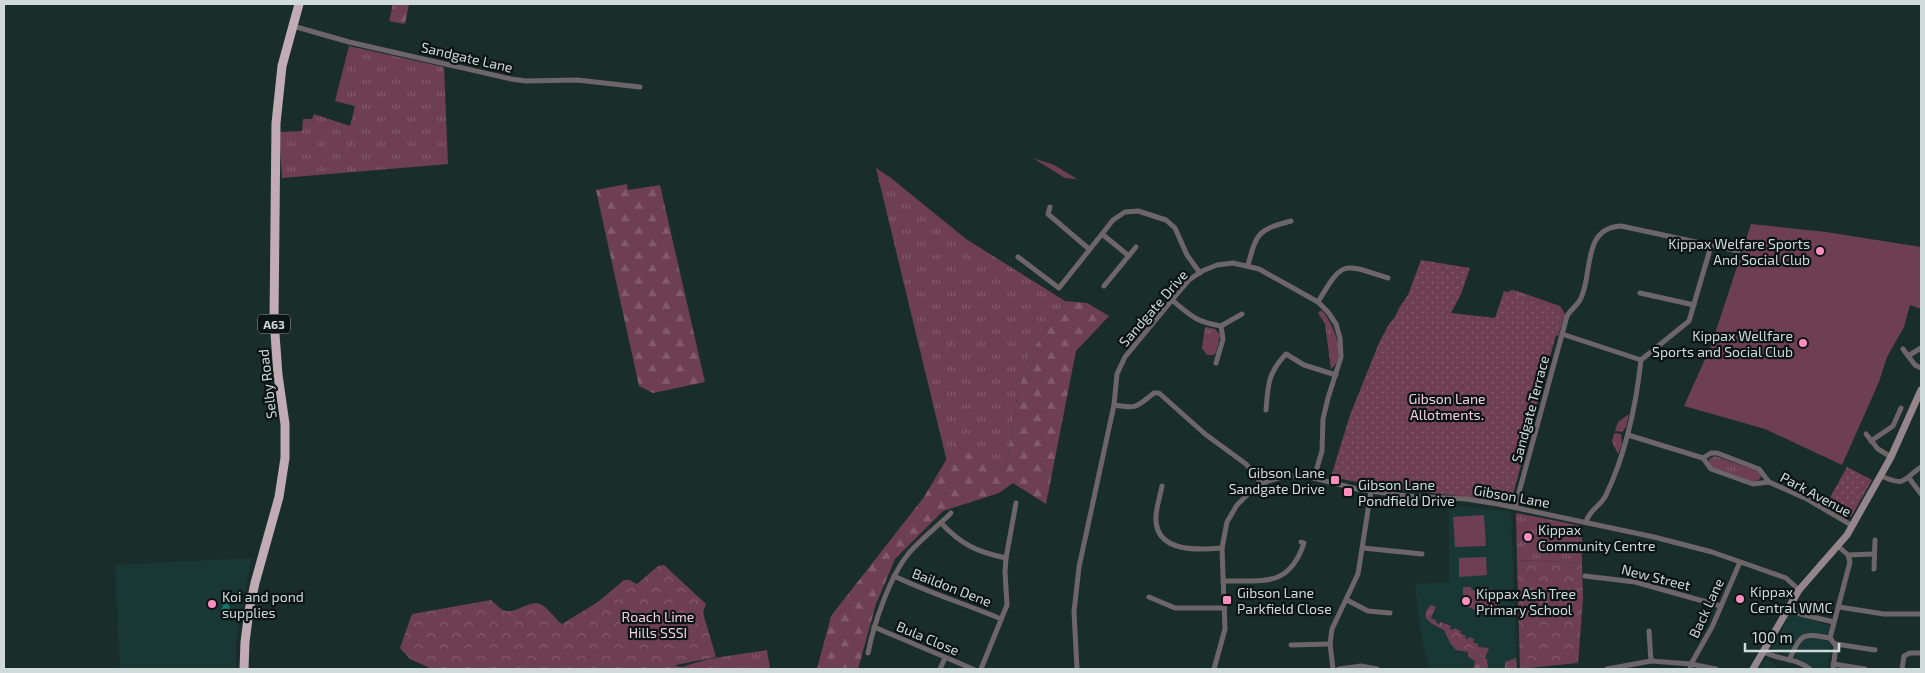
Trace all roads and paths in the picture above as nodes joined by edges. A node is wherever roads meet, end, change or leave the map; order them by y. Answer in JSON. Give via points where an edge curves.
{"nodes":[{"id":1,"x":299,"y":4,"type":"edge"},
{"id":2,"x":293,"y":26,"type":"junction"},
{"id":3,"x":640,"y":87,"type":"dead end"},
{"id":4,"x":1050,"y":207,"type":"dead end"},
{"id":5,"x":1291,"y":221,"type":"dead end"},
{"id":6,"x":1102,"y":234,"type":"junction"},
{"id":7,"x":1711,"y":246,"type":"junction"},
{"id":8,"x":1136,"y":247,"type":"dead end"},
{"id":9,"x":1089,"y":249,"type":"junction"},
{"id":10,"x":1738,"y":251,"type":"dead end"},
{"id":11,"x":1129,"y":256,"type":"junction"},
{"id":12,"x":1018,"y":257,"type":"dead end"},
{"id":13,"x":1248,"y":265,"type":"junction"},
{"id":14,"x":1200,"y":273,"type":"junction"},
{"id":15,"x":1388,"y":278,"type":"dead end"},
{"id":16,"x":1104,"y":286,"type":"dead end"},
{"id":17,"x":1640,"y":293,"type":"dead end"},
{"id":18,"x":1172,"y":300,"type":"junction"},
{"id":19,"x":1318,"y":302,"type":"junction"},
{"id":20,"x":1694,"y":305,"type":"junction"},
{"id":21,"x":1242,"y":314,"type":"dead end"},
{"id":22,"x":1221,"y":326,"type":"junction"},
{"id":23,"x":1562,"y":334,"type":"junction"},
{"id":24,"x":1921,"y":348,"type":"edge"},
{"id":25,"x":1903,"y":349,"type":"dead end"},
{"id":26,"x":1908,"y":356,"type":"junction"},
{"id":27,"x":1641,"y":360,"type":"junction"},
{"id":28,"x":1216,"y":363,"type":"dead end"},
{"id":29,"x":1921,"y":368,"type":"edge"},
{"id":30,"x":1336,"y":375,"type":"junction"},
{"id":31,"x":1921,"y":390,"type":"edge"},
{"id":32,"x":1114,"y":405,"type":"junction"},
{"id":33,"x":1901,"y":408,"type":"dead end"},
{"id":34,"x":1266,"y":410,"type":"dead end"},
{"id":35,"x":1866,"y":434,"type":"dead end"},
{"id":36,"x":1628,"y":435,"type":"junction"},
{"id":37,"x":1871,"y":441,"type":"junction"},
{"id":38,"x":1891,"y":457,"type":"junction"},
{"id":39,"x":1702,"y":458,"type":"junction"},
{"id":40,"x":1921,"y":467,"type":"edge"},
{"id":41,"x":1881,"y":476,"type":"junction"},
{"id":42,"x":1314,"y":478,"type":"junction"},
{"id":43,"x":1909,"y":478,"type":"junction"},
{"id":44,"x":1769,"y":482,"type":"junction"},
{"id":45,"x":1262,"y":484,"type":"junction"},
{"id":46,"x":1162,"y":486,"type":"dead end"},
{"id":47,"x":1371,"y":491,"type":"junction"},
{"id":48,"x":1921,"y":494,"type":"edge"},
{"id":49,"x":1016,"y":503,"type":"dead end"},
{"id":50,"x":1515,"y":507,"type":"junction"},
{"id":51,"x":951,"y":513,"type":"dead end"},
{"id":52,"x":1586,"y":522,"type":"junction"},
{"id":53,"x":941,"y":523,"type":"junction"},
{"id":54,"x":1853,"y":526,"type":"junction"},
{"id":55,"x":1875,"y":540,"type":"dead end"},
{"id":56,"x":1300,"y":542,"type":"dead end"},
{"id":57,"x":1839,"y":547,"type":"junction"},
{"id":58,"x":1222,"y":548,"type":"junction"},
{"id":59,"x":1363,"y":548,"type":"junction"},
{"id":60,"x":1422,"y":554,"type":"dead end"},
{"id":61,"x":1874,"y":554,"type":"junction"},
{"id":62,"x":1848,"y":555,"type":"junction"},
{"id":63,"x":1006,"y":558,"type":"junction"},
{"id":64,"x":1740,"y":562,"type":"junction"},
{"id":65,"x":1874,"y":570,"type":"dead end"},
{"id":66,"x":894,"y":576,"type":"junction"},
{"id":67,"x":1585,"y":576,"type":"dead end"},
{"id":68,"x":1223,"y":581,"type":"junction"},
{"id":69,"x":1799,"y":590,"type":"junction"},
{"id":70,"x":1149,"y":596,"type":"dead end"},
{"id":71,"x":1347,"y":600,"type":"junction"},
{"id":72,"x":1721,"y":606,"type":"junction"},
{"id":73,"x":1838,"y":607,"type":"junction"},
{"id":74,"x":1224,"y":608,"type":"junction"},
{"id":75,"x":1788,"y":608,"type":"junction"},
{"id":76,"x":1390,"y":613,"type":"dead end"},
{"id":77,"x":1921,"y":614,"type":"edge"},
{"id":78,"x":1002,"y":619,"type":"junction"},
{"id":79,"x":1834,"y":622,"type":"junction"},
{"id":80,"x":874,"y":627,"type":"junction"},
{"id":81,"x":1649,"y":631,"type":"dead end"},
{"id":82,"x":1830,"y":638,"type":"junction"},
{"id":83,"x":1330,"y":644,"type":"junction"},
{"id":84,"x":1836,"y":644,"type":"junction"},
{"id":85,"x":1291,"y":645,"type":"dead end"},
{"id":86,"x":1875,"y":650,"type":"dead end"},
{"id":87,"x":1764,"y":652,"type":"junction"},
{"id":88,"x":868,"y":653,"type":"dead end"},
{"id":89,"x":1921,"y":653,"type":"edge"},
{"id":90,"x":945,"y":658,"type":"junction"},
{"id":91,"x":1789,"y":660,"type":"junction"},
{"id":92,"x":1651,"y":661,"type":"junction"},
{"id":93,"x":1691,"y":667,"type":"edge"},
{"id":94,"x":1833,"y":667,"type":"edge"},
{"id":95,"x":244,"y":669,"type":"edge"},
{"id":96,"x":940,"y":669,"type":"edge"},
{"id":97,"x":973,"y":669,"type":"edge"},
{"id":98,"x":980,"y":669,"type":"edge"},
{"id":99,"x":1077,"y":669,"type":"edge"},
{"id":100,"x":1214,"y":669,"type":"edge"},
{"id":101,"x":1333,"y":669,"type":"edge"},
{"id":102,"x":1339,"y":669,"type":"edge"},
{"id":103,"x":1377,"y":669,"type":"edge"},
{"id":104,"x":1607,"y":669,"type":"edge"},
{"id":105,"x":1716,"y":669,"type":"edge"},
{"id":106,"x":1753,"y":669,"type":"edge"},
{"id":107,"x":1810,"y":669,"type":"edge"},
{"id":108,"x":1865,"y":669,"type":"edge"},
{"id":109,"x":1902,"y":669,"type":"edge"}],
"edges":[{"from":1,"to":2,"type":"highway","name":"Selby Road","number":"A63"},
{"from":2,"to":3,"type":"street","name":"Sandgate Lane","via":[[526,82],[592,80]]},
{"from":2,"to":95,"type":"highway","name":"Selby Road","number":"A63","via":[[282,66],[276,123],[274,320],[285,424],[285,458],[279,498],[249,611]]},
{"from":4,"to":9,"type":"street","via":[[1045,215]]},
{"from":5,"to":13,"type":"street","via":[[1260,233]]},
{"from":6,"to":9,"type":"street"},
{"from":6,"to":11,"type":"street"},
{"from":6,"to":14,"type":"street","via":[[1113,220],[1125,212],[1152,215],[1176,228],[1187,255]]},
{"from":7,"to":10,"type":"street"},
{"from":7,"to":20,"type":"street"},
{"from":7,"to":23,"type":"street","name":"Sandgate Terrace","via":[[1621,226],[1606,230],[1593,244],[1581,298],[1567,316]]},
{"from":8,"to":11,"type":"street"},
{"from":9,"to":12,"type":"street","via":[[1059,288]]},
{"from":11,"to":16,"type":"street"},
{"from":13,"to":14,"type":"street","name":"Sandgate Drive","via":[[1222,264]]},
{"from":13,"to":19,"type":"street","name":"Sandgate Drive"},
{"from":14,"to":18,"type":"street","name":"Sandgate Drive","via":[[1189,280]]},
{"from":15,"to":19,"type":"street","via":[[1357,268],[1344,269],[1333,277]]},
{"from":17,"to":20,"type":"street"},
{"from":18,"to":22,"type":"street","via":[[1196,320]]},
{"from":18,"to":32,"type":"street","name":"Sandgate Drive","via":[[1126,357],[1117,374]]},
{"from":19,"to":30,"type":"street","name":"Sandgate Drive","via":[[1331,316],[1339,333],[1341,357]]},
{"from":20,"to":27,"type":"street","via":[[1689,321]]},
{"from":21,"to":22,"type":"street"},
{"from":22,"to":28,"type":"street","via":[[1223,340]]},
{"from":23,"to":27,"type":"street"},
{"from":23,"to":50,"type":"street","name":"Sandgate Terrace"},
{"from":24,"to":26,"type":"street"},
{"from":25,"to":26,"type":"street"},
{"from":26,"to":29,"type":"street"},
{"from":27,"to":36,"type":"street"},
{"from":30,"to":34,"type":"street","via":[[1304,365],[1286,354],[1269,379]]},
{"from":30,"to":42,"type":"street","name":"Sandgate Drive","via":[[1323,419],[1322,451]]},
{"from":31,"to":38,"type":"main road"},
{"from":32,"to":45,"type":"street","via":[[1132,407],[1159,393],[1205,434],[1246,464]]},
{"from":32,"to":99,"type":"street","name":"Sandgate Drive","via":[[1079,566],[1074,612]]},
{"from":33,"to":37,"type":"street","via":[[1893,426]]},
{"from":35,"to":37,"type":"street"},
{"from":36,"to":39,"type":"street","name":"Park Avenue"},
{"from":36,"to":52,"type":"street","via":[[1606,495]]},
{"from":37,"to":38,"type":"street"},
{"from":38,"to":41,"type":"main road"},
{"from":39,"to":44,"type":"street","name":"Park Avenue","via":[[1711,469],[1753,484]]},
{"from":39,"to":44,"type":"street","name":"Park Avenue","via":[[1717,453],[1759,469]]},
{"from":40,"to":43,"type":"street"},
{"from":41,"to":43,"type":"street","via":[[1895,482]]},
{"from":41,"to":54,"type":"main road"},
{"from":42,"to":45,"type":"street","name":"Gibson Lane","via":[[1287,476]]},
{"from":42,"to":47,"type":"street","name":"Gibson Lane"},
{"from":43,"to":48,"type":"street"},
{"from":44,"to":54,"type":"street","name":"Park Avenue"},
{"from":45,"to":58,"type":"street","name":"Gibson Lane","via":[[1233,511],[1225,528]]},
{"from":46,"to":58,"type":"street","via":[[1156,518],[1162,535],[1185,549]]},
{"from":47,"to":50,"type":"street","name":"Gibson Lane"},
{"from":47,"to":59,"type":"street"},
{"from":49,"to":63,"type":"street"},
{"from":50,"to":52,"type":"street","name":"Gibson Lane"},
{"from":51,"to":53,"type":"street"},
{"from":52,"to":64,"type":"street","name":"Gibson Lane","via":[[1688,544]]},
{"from":53,"to":63,"type":"street","via":[[954,538],[967,546]]},
{"from":53,"to":66,"type":"street","via":[[915,546]]},
{"from":54,"to":57,"type":"main road"},
{"from":55,"to":61,"type":"street"},
{"from":56,"to":68,"type":"street","via":[[1304,543],[1299,558],[1283,575],[1270,580]]},
{"from":57,"to":62,"type":"street"},
{"from":57,"to":69,"type":"main road"},
{"from":58,"to":68,"type":"street","name":"Gibson Lane"},
{"from":59,"to":60,"type":"street"},
{"from":59,"to":71,"type":"street","via":[[1358,574]]},
{"from":61,"to":62,"type":"street"},
{"from":61,"to":65,"type":"street"},
{"from":62,"to":73,"type":"street","via":[[1849,566]]},
{"from":63,"to":78,"type":"street","via":[[1008,600]]},
{"from":64,"to":69,"type":"street","name":"Gibson Lane","via":[[1786,578]]},
{"from":64,"to":72,"type":"street","name":"Back Lane"},
{"from":66,"to":78,"type":"street","name":"Baildon Dene","via":[[932,594]]},
{"from":66,"to":80,"type":"street"},
{"from":67,"to":72,"type":"street","name":"New Street","via":[[1635,582]]},
{"from":68,"to":74,"type":"street","name":"Gibson Lane"},
{"from":69,"to":75,"type":"main road"},
{"from":70,"to":74,"type":"street","via":[[1175,608]]},
{"from":71,"to":76,"type":"street","via":[[1372,612]]},
{"from":71,"to":83,"type":"street","via":[[1334,624]]},
{"from":72,"to":93,"type":"street","name":"Back Lane"},
{"from":73,"to":77,"type":"street","via":[[1884,614]]},
{"from":73,"to":79,"type":"street"},
{"from":74,"to":100,"type":"street","name":"Gibson Lane","via":[[1224,634]]},
{"from":75,"to":79,"type":"street"},
{"from":75,"to":87,"type":"main road"},
{"from":78,"to":98,"type":"street"},
{"from":79,"to":82,"type":"street"},
{"from":80,"to":88,"type":"street"},
{"from":80,"to":90,"type":"street","name":"Bula Close"},
{"from":81,"to":92,"type":"street"},
{"from":82,"to":84,"type":"street"},
{"from":82,"to":91,"type":"street","via":[[1806,635],[1798,640]]},
{"from":83,"to":85,"type":"street"},
{"from":83,"to":101,"type":"street"},
{"from":84,"to":86,"type":"street"},
{"from":84,"to":94,"type":"street"},
{"from":87,"to":91,"type":"street"},
{"from":87,"to":106,"type":"main road"},
{"from":89,"to":109,"type":"street","via":[[1904,656]]},
{"from":90,"to":96,"type":"street"},
{"from":90,"to":97,"type":"street","name":"Bula Close"},
{"from":91,"to":107,"type":"street"},
{"from":92,"to":93,"type":"street"},
{"from":92,"to":104,"type":"street"},
{"from":93,"to":105,"type":"street"},
{"from":94,"to":108,"type":"street"},
{"from":102,"to":103,"type":"street","via":[[1361,666]]}]}
